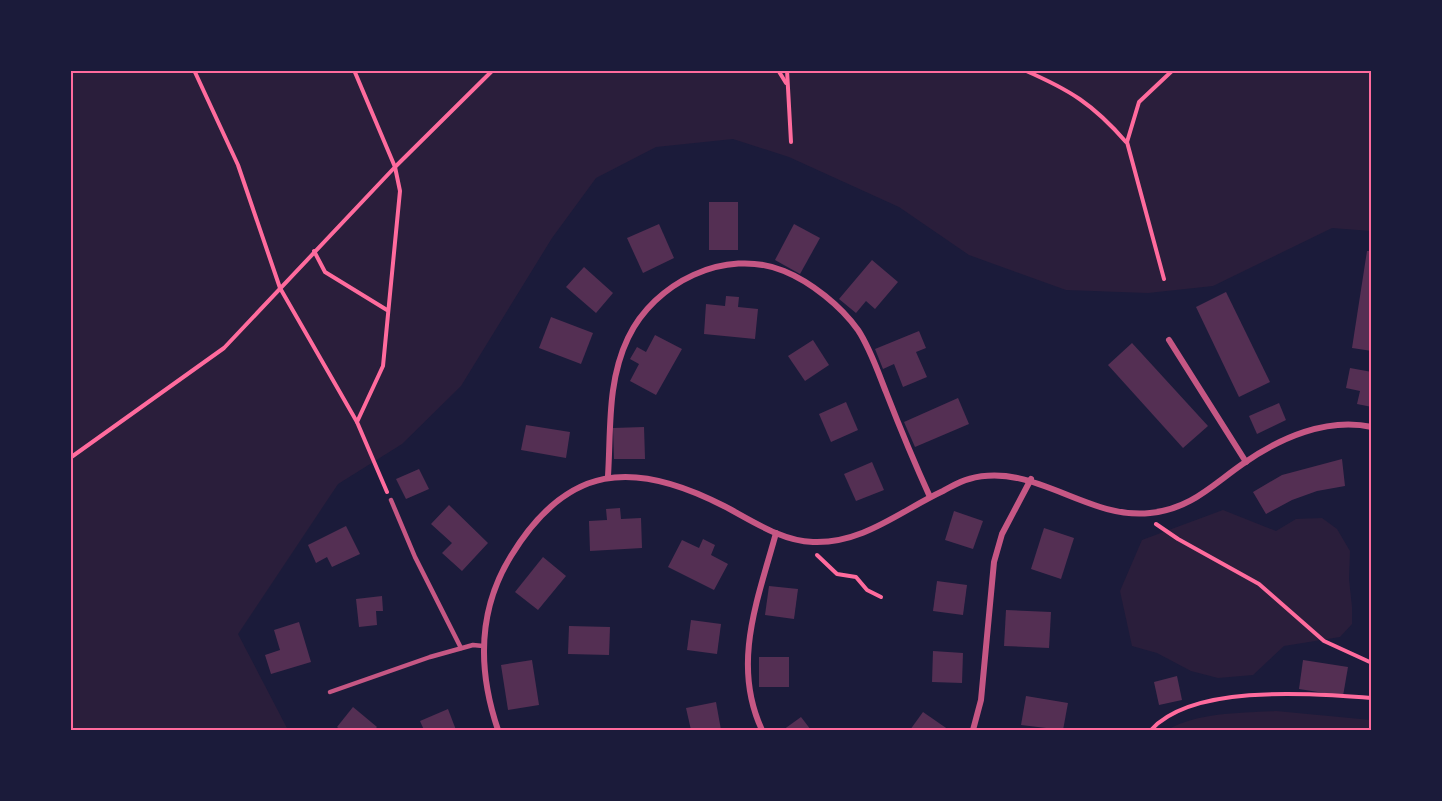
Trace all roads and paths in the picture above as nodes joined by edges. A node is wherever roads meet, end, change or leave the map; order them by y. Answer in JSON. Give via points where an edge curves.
{"nodes":[{"id":1,"x":194,"y":70,"type":"edge"},
{"id":2,"x":354,"y":70,"type":"edge"},
{"id":3,"x":493,"y":70,"type":"edge"},
{"id":4,"x":778,"y":70,"type":"edge"},
{"id":5,"x":787,"y":70,"type":"edge"},
{"id":6,"x":1024,"y":70,"type":"edge"},
{"id":7,"x":1173,"y":70,"type":"edge"},
{"id":8,"x":787,"y":84,"type":"junction"},
{"id":9,"x":791,"y":142,"type":"dead end"},
{"id":10,"x":1127,"y":142,"type":"junction"},
{"id":11,"x":395,"y":167,"type":"junction"},
{"id":12,"x":314,"y":251,"type":"junction"},
{"id":13,"x":1164,"y":279,"type":"dead end"},
{"id":14,"x":280,"y":288,"type":"junction"},
{"id":15,"x":387,"y":310,"type":"junction"},
{"id":16,"x":1169,"y":340,"type":"dead end"},
{"id":17,"x":357,"y":422,"type":"junction"},
{"id":18,"x":1371,"y":427,"type":"edge"},
{"id":19,"x":70,"y":458,"type":"edge"},
{"id":20,"x":1246,"y":462,"type":"junction"},
{"id":21,"x":608,"y":476,"type":"junction"},
{"id":22,"x":1031,"y":479,"type":"junction"},
{"id":23,"x":930,"y":497,"type":"junction"},
{"id":24,"x":391,"y":500,"type":"joint"},
{"id":25,"x":1149,"y":513,"type":"junction"},
{"id":26,"x":776,"y":533,"type":"junction"},
{"id":27,"x":801,"y":541,"type":"junction"},
{"id":28,"x":880,"y":597,"type":"dead end"},
{"id":29,"x":483,"y":646,"type":"junction"},
{"id":30,"x":461,"y":648,"type":"junction"},
{"id":31,"x":1371,"y":663,"type":"edge"},
{"id":32,"x":330,"y":692,"type":"dead end"},
{"id":33,"x":1371,"y":698,"type":"edge"},
{"id":34,"x":498,"y":730,"type":"edge"},
{"id":35,"x":762,"y":730,"type":"edge"},
{"id":36,"x":973,"y":730,"type":"edge"},
{"id":37,"x":1151,"y":730,"type":"edge"}],
"edges":[{"from":1,"to":14,"type":"path","via":[[238,165]]},
{"from":2,"to":11,"type":"path"},
{"from":3,"to":11,"type":"path"},
{"from":4,"to":8,"type":"path"},
{"from":5,"to":8,"type":"path"},
{"from":6,"to":10,"type":"path","via":[[1068,89],[1106,119]]},
{"from":7,"to":10,"type":"path","via":[[1139,102]]},
{"from":8,"to":9,"type":"path"},
{"from":10,"to":13,"type":"path"},
{"from":11,"to":12,"type":"path"},
{"from":11,"to":15,"type":"path","via":[[400,191]]},
{"from":12,"to":14,"type":"path"},
{"from":12,"to":15,"type":"path","via":[[325,272]]},
{"from":14,"to":17,"type":"path"},
{"from":14,"to":19,"type":"path","via":[[224,348]]},
{"from":15,"to":17,"type":"path","via":[[383,366]]},
{"from":16,"to":20,"type":"street"},
{"from":17,"to":24,"type":"path"},
{"from":18,"to":20,"type":"street","via":[[1339,424],[1312,430],[1283,440]]},
{"from":20,"to":25,"type":"street","via":[[1187,505]]},
{"from":21,"to":23,"type":"street","via":[[611,394],[628,338],[645,310],[686,276],[746,264],[784,271],[823,294],[858,330]]},
{"from":21,"to":26,"type":"street","via":[[641,477],[669,484],[714,501]]},
{"from":21,"to":29,"type":"street","via":[[567,493],[521,540],[505,566],[489,606]]},
{"from":22,"to":23,"type":"street","via":[[1002,475],[968,479]]},
{"from":22,"to":25,"type":"street","via":[[1111,510]]},
{"from":22,"to":36,"type":"street","via":[[1002,534],[994,562],[981,700]]},
{"from":23,"to":27,"type":"street","via":[[866,533],[838,541]]},
{"from":24,"to":30,"type":"lane"},
{"from":25,"to":31,"type":"path","via":[[1159,528],[1259,584],[1324,641]]},
{"from":26,"to":27,"type":"street"},
{"from":26,"to":35,"type":"street","via":[[753,615],[746,664],[750,700]]},
{"from":27,"to":28,"type":"path","via":[[837,574],[856,578]]},
{"from":29,"to":30,"type":"lane"},
{"from":29,"to":34,"type":"street","via":[[484,675]]},
{"from":30,"to":32,"type":"lane"},
{"from":33,"to":37,"type":"path","via":[[1281,693],[1245,696],[1187,707]]}]}
